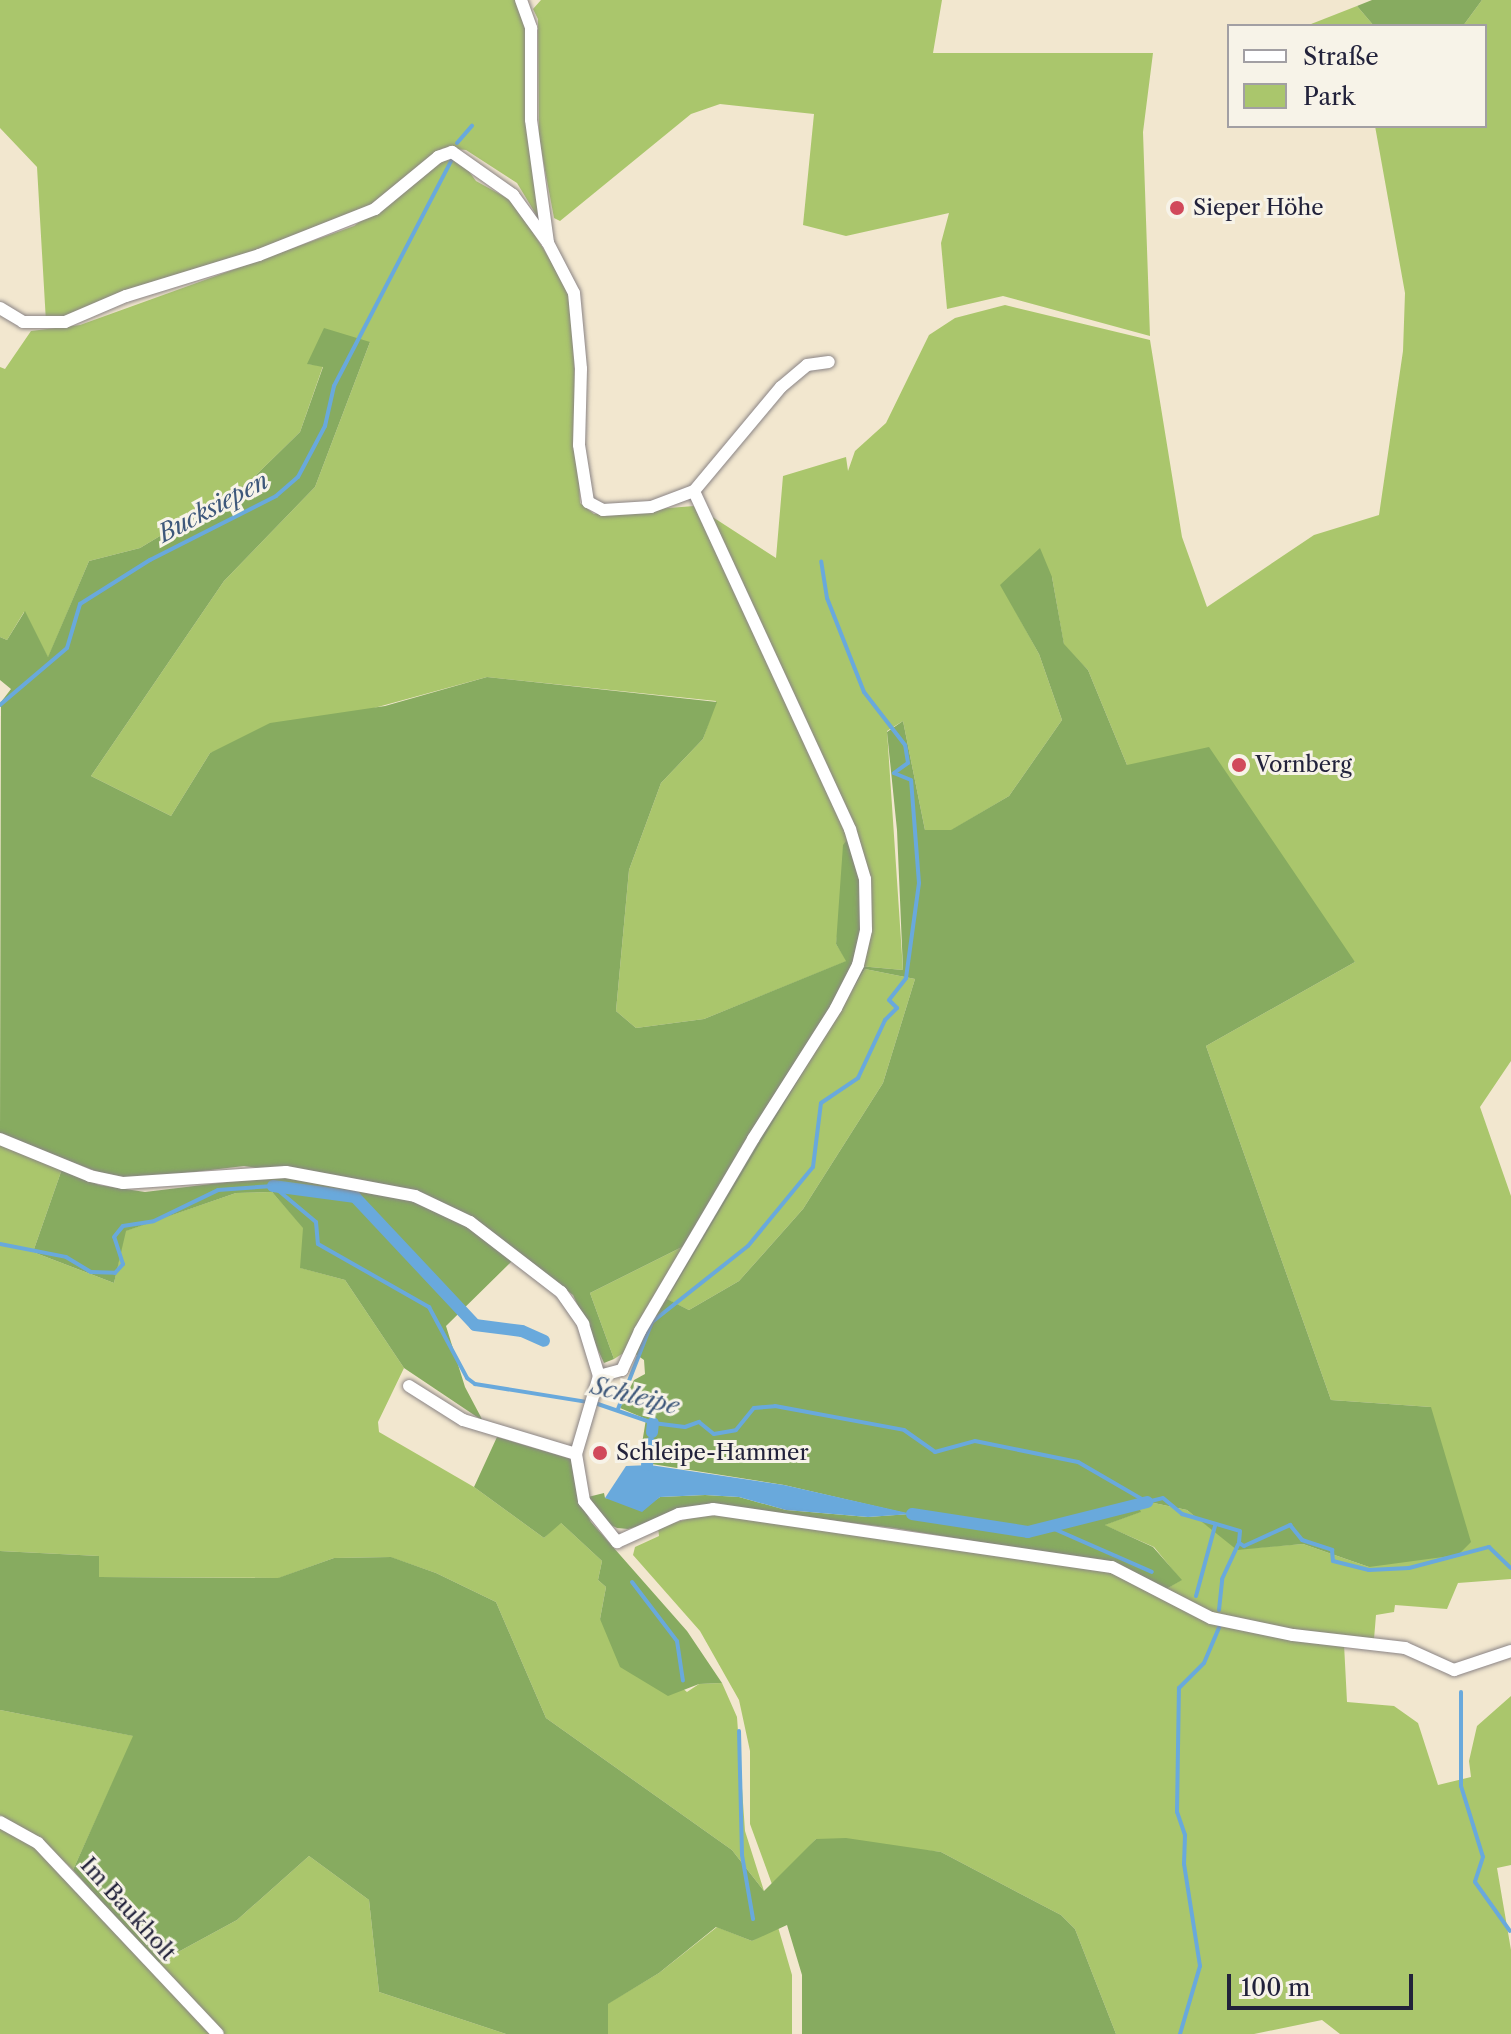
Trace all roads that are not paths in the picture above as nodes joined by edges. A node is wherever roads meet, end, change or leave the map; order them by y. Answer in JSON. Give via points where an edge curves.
{"nodes":[{"id":1,"x":521,"y":0,"type":"edge"},
{"id":2,"x":548,"y":243,"type":"junction"},
{"id":3,"x":0,"y":308,"type":"edge"},
{"id":4,"x":829,"y":362,"type":"dead end"},
{"id":5,"x":694,"y":491,"type":"junction"},
{"id":6,"x":0,"y":1139,"type":"edge"},
{"id":7,"x":599,"y":1376,"type":"junction"},
{"id":8,"x":409,"y":1386,"type":"dead end"},
{"id":9,"x":576,"y":1454,"type":"junction"},
{"id":10,"x":1511,"y":1651,"type":"edge"},
{"id":11,"x":0,"y":1822,"type":"edge"},
{"id":12,"x":218,"y":2034,"type":"edge"}],
"edges":[{"from":1,"to":2,"type":"street","via":[[531,28],[531,120]]},
{"from":2,"to":3,"type":"street","via":[[513,195],[480,176],[462,156],[446,152],[375,209],[259,255],[126,296],[65,322],[23,322]]},
{"from":2,"to":5,"type":"street","via":[[574,293],[581,369],[579,445],[588,502],[603,510],[651,507]]},
{"from":4,"to":5,"type":"street","via":[[807,365],[781,387]]},
{"from":5,"to":7,"type":"street","via":[[850,829],[865,879],[866,930],[858,965],[836,1008],[744,1153],[622,1370]]},
{"from":6,"to":7,"type":"street","via":[[90,1176],[123,1183],[269,1171],[369,1184],[448,1208],[574,1306]]},
{"from":7,"to":9,"type":"street"},
{"from":8,"to":9,"type":"street","via":[[463,1420]]},
{"from":9,"to":10,"type":"street","via":[[584,1501],[617,1542],[679,1514],[713,1509],[1112,1567],[1211,1618],[1293,1635],[1405,1648],[1454,1670]]},
{"from":11,"to":12,"type":"street","name":"Im Baukholt","via":[[38,1843]]}]}
